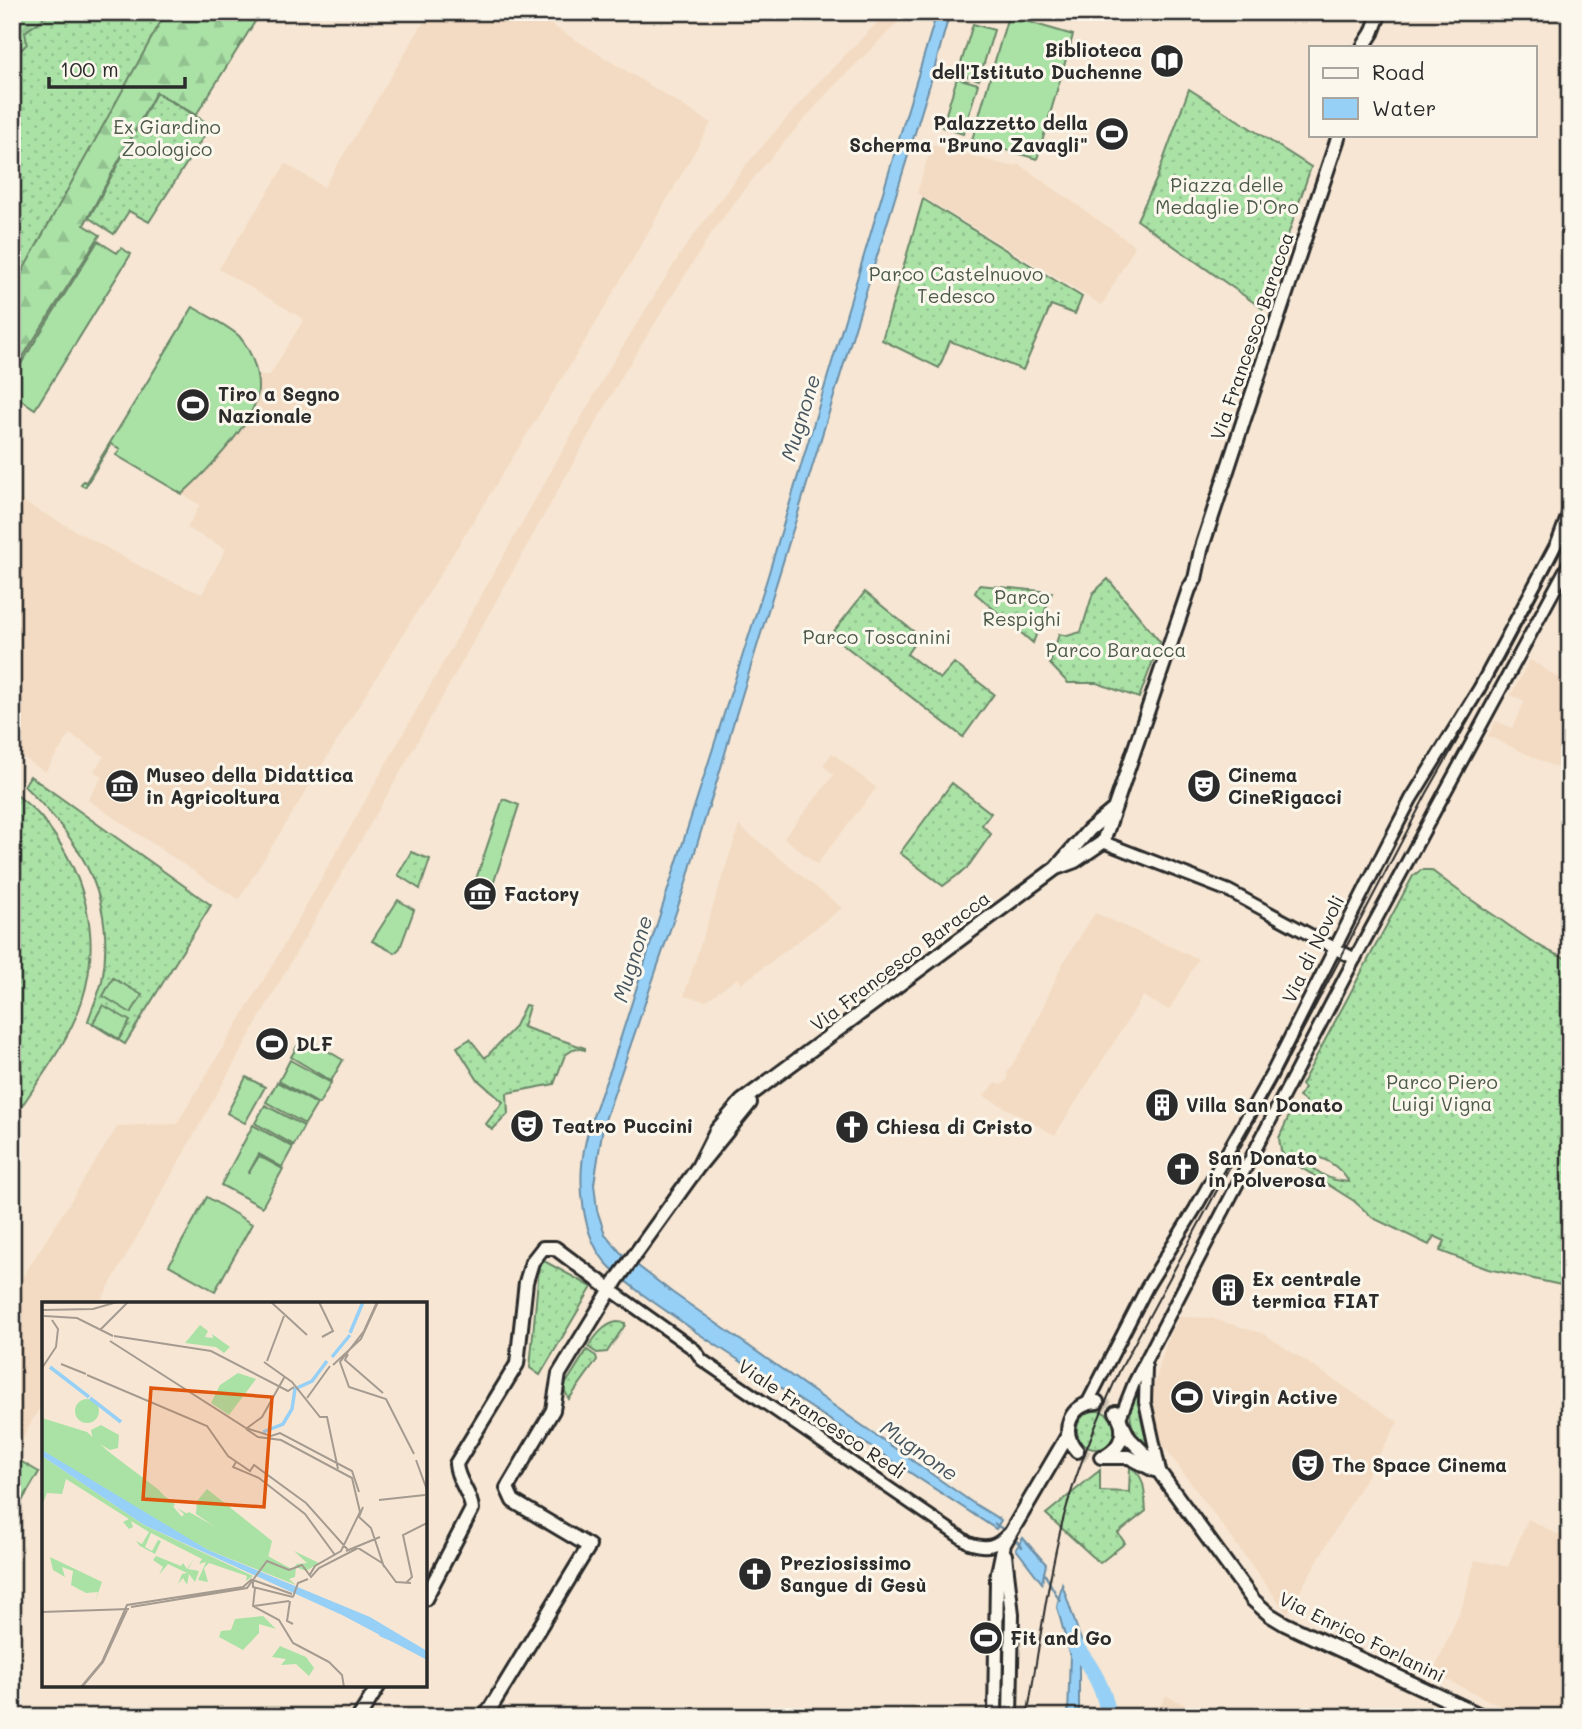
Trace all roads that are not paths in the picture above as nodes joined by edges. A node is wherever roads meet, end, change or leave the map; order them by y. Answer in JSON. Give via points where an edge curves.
{"nodes":[{"id":1,"x":1380,"y":12,"type":"edge"},
{"id":2,"x":1373,"y":33,"type":"junction"},
{"id":3,"x":1364,"y":46,"type":"edge"},
{"id":4,"x":1372,"y":46,"type":"edge"},
{"id":5,"x":1339,"y":136,"type":"edge"},
{"id":6,"x":1570,"y":509,"type":"edge"},
{"id":7,"x":1570,"y":561,"type":"edge"},
{"id":8,"x":1110,"y":813,"type":"junction"},
{"id":9,"x":1103,"y":842,"type":"junction"},
{"id":10,"x":1056,"y":868,"type":"junction"},
{"id":11,"x":1335,"y":949,"type":"junction"},
{"id":12,"x":1355,"y":959,"type":"junction"},
{"id":13,"x":613,"y":1285,"type":"junction"},
{"id":14,"x":1150,"y":1353,"type":"junction"},
{"id":15,"x":1092,"y":1403,"type":"joint"},
{"id":16,"x":1120,"y":1419,"type":"junction"},
{"id":17,"x":1068,"y":1435,"type":"junction"},
{"id":18,"x":1101,"y":1457,"type":"joint"},
{"id":19,"x":1053,"y":1461,"type":"junction"},
{"id":20,"x":1161,"y":1474,"type":"junction"},
{"id":21,"x":1004,"y":1542,"type":"junction"},
{"id":22,"x":427,"y":1595,"type":"edge"},
{"id":23,"x":378,"y":1687,"type":"edge"},
{"id":24,"x":359,"y":1717,"type":"edge"},
{"id":25,"x":485,"y":1717,"type":"edge"},
{"id":26,"x":995,"y":1717,"type":"edge"},
{"id":27,"x":1010,"y":1717,"type":"edge"},
{"id":28,"x":1484,"y":1717,"type":"edge"}],
"edges":[{"from":1,"to":2,"type":"main road"},
{"from":2,"to":3,"type":"main road"},
{"from":2,"to":4,"type":"main road"},
{"from":5,"to":8,"type":"main road","name":"Via Francesco Baracca","via":[[1198,569]]},
{"from":6,"to":11,"type":"street","name":"Via di Novoli","via":[[1533,589],[1410,801]]},
{"from":7,"to":12,"type":"street","name":"Via di Novoli"},
{"from":8,"to":9,"type":"main road","name":"Via Francesco Baracca","via":[[1098,832]]},
{"from":8,"to":10,"type":"main road","name":"Via Francesco Baracca"},
{"from":9,"to":10,"type":"main road","name":"Via Francesco Baracca"},
{"from":9,"to":11,"type":"street","via":[[1224,888]]},
{"from":10,"to":13,"type":"main road","name":"Via Francesco Baracca","via":[[767,1085],[698,1167]]},
{"from":11,"to":12,"type":"street"},
{"from":11,"to":15,"type":"street","name":"Via di Novoli","via":[[1271,1075],[1118,1339]]},
{"from":12,"to":14,"type":"street","name":"Via di Novoli"},
{"from":13,"to":21,"type":"street","name":"Viale Francesco Redi","via":[[702,1360],[969,1543],[985,1547]]},
{"from":13,"to":22,"type":"main road","via":[[555,1248],[537,1253],[526,1282],[517,1364],[456,1464],[472,1509]]},
{"from":13,"to":25,"type":"main road","name":"Via Francesco Baracca","via":[[559,1374],[552,1410],[507,1488],[513,1501],[589,1546]]},
{"from":14,"to":16,"type":"street","name":"Via di Novoli"},
{"from":14,"to":20,"type":"street","via":[[1144,1377],[1145,1402]]},
{"from":15,"to":17,"type":"main road","name":"Via di Novoli","via":[[1078,1408],[1071,1417]]},
{"from":16,"to":18,"type":"main road","name":"Via di Novoli","via":[[1119,1444]]},
{"from":16,"to":20,"type":"main road","name":"Via Enrico Forlanini","via":[[1129,1438]]},
{"from":17,"to":19,"type":"main road","name":"Via di Novoli"},
{"from":17,"to":19,"type":"main road","via":[[1077,1452]]},
{"from":18,"to":20,"type":"main road","name":"Via Enrico Forlanini","via":[[1129,1457]]},
{"from":19,"to":21,"type":"main road","name":"Via di Novoli"},
{"from":20,"to":28,"type":"main road","name":"Via Enrico Forlanini","via":[[1239,1583],[1270,1615]]},
{"from":21,"to":26,"type":"main road","via":[[997,1578]]},
{"from":21,"to":27,"type":"main road","via":[[1012,1614]]},
{"from":23,"to":24,"type":"main road"}]}
